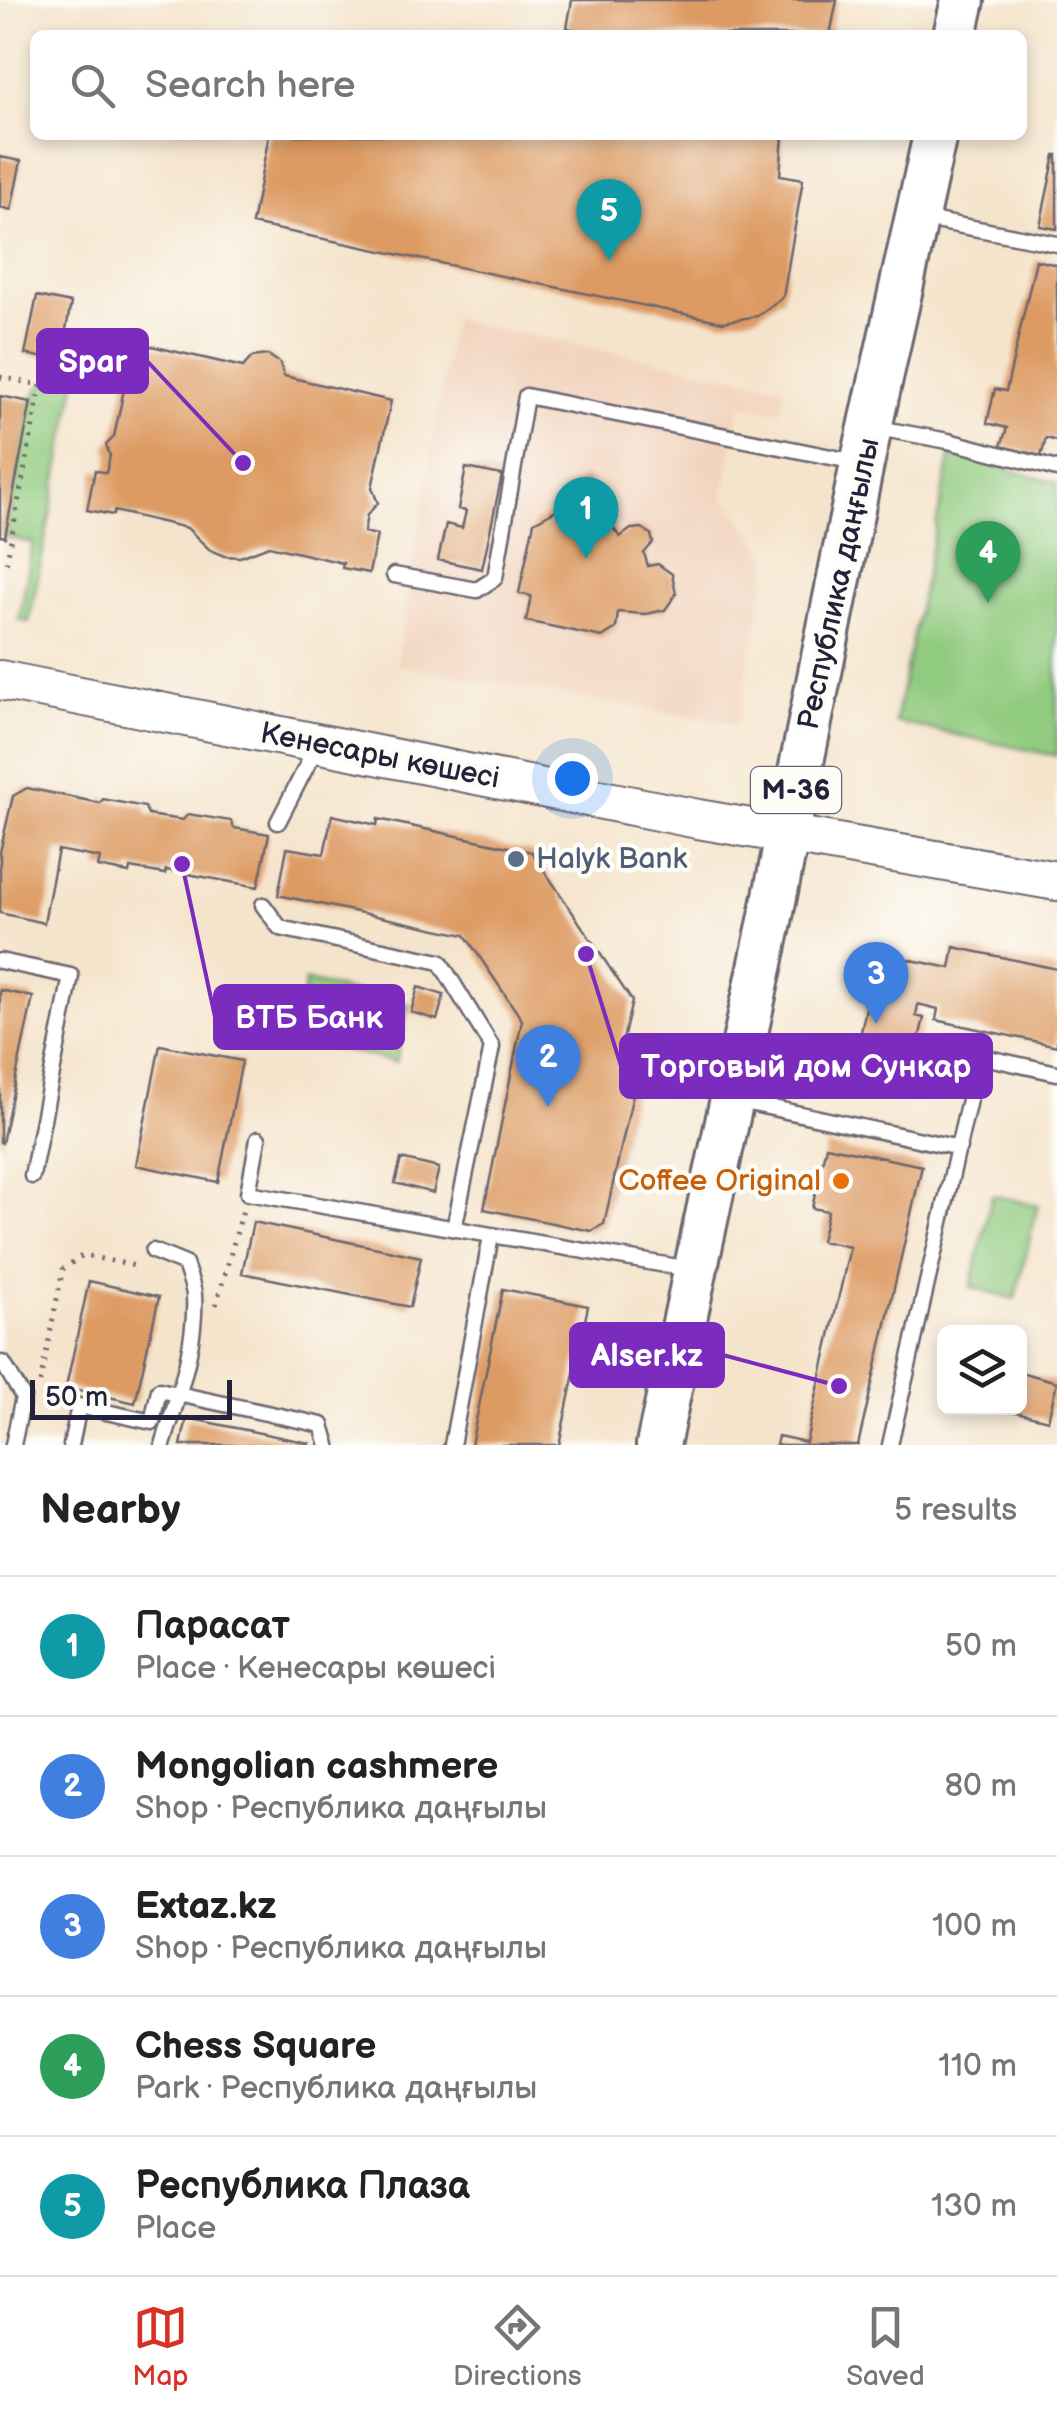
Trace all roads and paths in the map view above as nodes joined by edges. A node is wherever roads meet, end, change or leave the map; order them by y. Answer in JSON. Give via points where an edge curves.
{"nodes":[{"id":1,"x":963,"y":0,"type":"edge"},
{"id":2,"x":957,"y":30,"type":"edge"},
{"id":3,"x":934,"y":140,"type":"edge"},
{"id":4,"x":918,"y":218,"type":"junction"},
{"id":5,"x":1057,"y":244,"type":"edge"},
{"id":6,"x":0,"y":377,"type":"edge"},
{"id":7,"x":866,"y":445,"type":"junction"},
{"id":8,"x":1057,"y":469,"type":"edge"},
{"id":9,"x":5,"y":570,"type":"dead end"},
{"id":10,"x":394,"y":574,"type":"dead end"},
{"id":11,"x":0,"y":680,"type":"edge"},
{"id":12,"x":318,"y":743,"type":"junction"},
{"id":13,"x":278,"y":822,"type":"dead end"},
{"id":14,"x":787,"y":834,"type":"junction"},
{"id":15,"x":1057,"y":881,"type":"edge"},
{"id":16,"x":263,"y":906,"type":"dead end"},
{"id":17,"x":0,"y":961,"type":"edge"},
{"id":18,"x":1057,"y":1073,"type":"edge"},
{"id":19,"x":732,"y":1099,"type":"junction"},
{"id":20,"x":258,"y":1140,"type":"dead end"},
{"id":21,"x":959,"y":1148,"type":"junction"},
{"id":22,"x":32,"y":1176,"type":"dead end"},
{"id":23,"x":248,"y":1193,"type":"junction"},
{"id":24,"x":454,"y":1229,"type":"junction"},
{"id":25,"x":491,"y":1236,"type":"junction"},
{"id":26,"x":153,"y":1251,"type":"dead end"},
{"id":27,"x":143,"y":1268,"type":"dead end"},
{"id":28,"x":695,"y":1270,"type":"junction"},
{"id":29,"x":211,"y":1322,"type":"dead end"},
{"id":30,"x":3,"y":1363,"type":"dead end"},
{"id":31,"x":179,"y":1394,"type":"junction"},
{"id":32,"x":38,"y":1395,"type":"dead end"},
{"id":33,"x":13,"y":1445,"type":"edge"},
{"id":34,"x":71,"y":1445,"type":"edge"},
{"id":35,"x":163,"y":1445,"type":"edge"},
{"id":36,"x":328,"y":1445,"type":"edge"},
{"id":37,"x":452,"y":1445,"type":"edge"},
{"id":38,"x":658,"y":1445,"type":"edge"},
{"id":39,"x":890,"y":1445,"type":"edge"}],
"edges":[{"from":1,"to":2,"type":"main road"},
{"from":3,"to":4,"type":"main road","name":"Республика даңғылы","number":"M-36"},
{"from":4,"to":5,"type":"lane"},
{"from":4,"to":7,"type":"main road","name":"Республика даңғылы","number":"M-36"},
{"from":6,"to":9,"type":"path","via":[[40,385]]},
{"from":7,"to":8,"type":"lane","via":[[948,441]]},
{"from":7,"to":10,"type":"lane","via":[[526,396],[495,578],[477,590]]},
{"from":7,"to":14,"type":"main road","name":"Республика даңғылы","number":"M-36"},
{"from":11,"to":12,"type":"main road","name":"Кенесары көшесі"},
{"from":12,"to":13,"type":"lane"},
{"from":12,"to":14,"type":"main road","name":"Кенесары көшесі"},
{"from":14,"to":15,"type":"main road","name":"Кенесары көшесі"},
{"from":14,"to":19,"type":"main road","name":"Республика даңғылы","number":"M-36"},
{"from":16,"to":24,"type":"lane","via":[[280,928],[440,962],[492,1047]]},
{"from":17,"to":22,"type":"lane","via":[[71,976]]},
{"from":18,"to":21,"type":"lane","via":[[979,1056]]},
{"from":19,"to":21,"type":"lane"},
{"from":19,"to":28,"type":"main road","name":"Республика даңғылы","number":"M-36"},
{"from":20,"to":23,"type":"lane"},
{"from":21,"to":39,"type":"lane"},
{"from":23,"to":24,"type":"lane"},
{"from":23,"to":29,"type":"path"},
{"from":24,"to":25,"type":"lane"},
{"from":25,"to":28,"type":"lane"},
{"from":25,"to":37,"type":"lane"},
{"from":26,"to":31,"type":"lane","via":[[185,1264],[194,1292]]},
{"from":27,"to":32,"type":"path","via":[[83,1255],[63,1270]]},
{"from":28,"to":38,"type":"main road","name":"Республика даңғылы","number":"M-36"},
{"from":30,"to":33,"type":"lane","via":[[23,1397]]},
{"from":31,"to":34,"type":"lane","via":[[159,1390],[152,1422],[79,1406]]},
{"from":31,"to":35,"type":"lane"},
{"from":31,"to":36,"type":"lane","via":[[322,1426]]}]}
